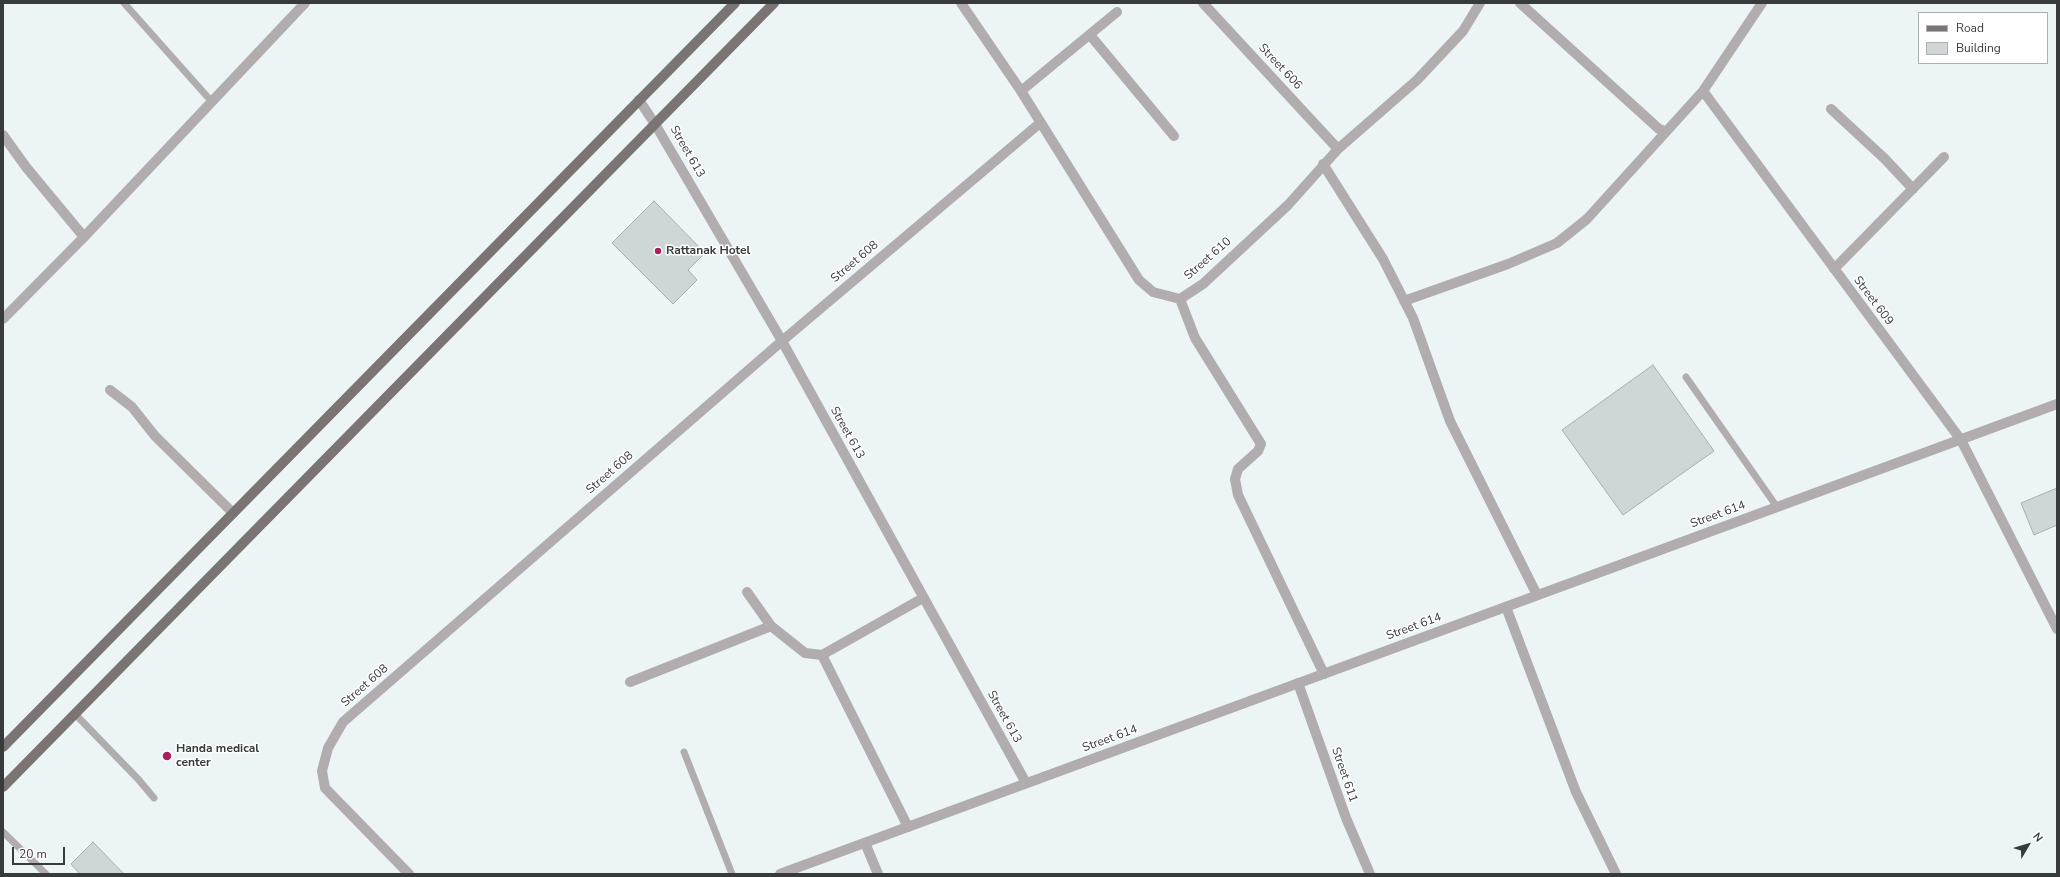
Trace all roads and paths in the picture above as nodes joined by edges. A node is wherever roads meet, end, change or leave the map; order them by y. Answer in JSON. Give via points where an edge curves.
{"nodes":[{"id":1,"x":124,"y":3,"type":"edge"},
{"id":2,"x":305,"y":3,"type":"edge"},
{"id":3,"x":735,"y":3,"type":"edge"},
{"id":4,"x":774,"y":3,"type":"edge"},
{"id":5,"x":961,"y":3,"type":"edge"},
{"id":6,"x":1203,"y":3,"type":"edge"},
{"id":7,"x":1480,"y":3,"type":"edge"},
{"id":8,"x":1520,"y":3,"type":"edge"},
{"id":9,"x":1762,"y":3,"type":"edge"},
{"id":10,"x":1117,"y":12,"type":"dead end"},
{"id":11,"x":1090,"y":35,"type":"junction"},
{"id":12,"x":1702,"y":90,"type":"junction"},
{"id":13,"x":1021,"y":91,"type":"junction"},
{"id":14,"x":639,"y":100,"type":"junction"},
{"id":15,"x":212,"y":102,"type":"junction"},
{"id":16,"x":1830,"y":109,"type":"dead end"},
{"id":17,"x":1040,"y":122,"type":"junction"},
{"id":18,"x":655,"y":124,"type":"junction"},
{"id":19,"x":1665,"y":131,"type":"junction"},
{"id":20,"x":3,"y":135,"type":"edge"},
{"id":21,"x":1174,"y":136,"type":"dead end"},
{"id":22,"x":1338,"y":149,"type":"junction"},
{"id":23,"x":1944,"y":157,"type":"dead end"},
{"id":24,"x":1323,"y":164,"type":"junction"},
{"id":25,"x":1913,"y":189,"type":"junction"},
{"id":26,"x":84,"y":237,"type":"junction"},
{"id":27,"x":1834,"y":269,"type":"junction"},
{"id":28,"x":1180,"y":299,"type":"junction"},
{"id":29,"x":1404,"y":301,"type":"junction"},
{"id":30,"x":3,"y":319,"type":"edge"},
{"id":31,"x":782,"y":341,"type":"junction"},
{"id":32,"x":1686,"y":377,"type":"dead end"},
{"id":33,"x":110,"y":390,"type":"dead end"},
{"id":34,"x":2057,"y":404,"type":"edge"},
{"id":35,"x":1961,"y":440,"type":"junction"},
{"id":36,"x":1777,"y":507,"type":"junction"},
{"id":37,"x":233,"y":513,"type":"junction"},
{"id":38,"x":747,"y":592,"type":"dead end"},
{"id":39,"x":1537,"y":595,"type":"junction"},
{"id":40,"x":923,"y":598,"type":"junction"},
{"id":41,"x":1506,"y":607,"type":"junction"},
{"id":42,"x":771,"y":626,"type":"junction"},
{"id":43,"x":2057,"y":629,"type":"edge"},
{"id":44,"x":822,"y":656,"type":"junction"},
{"id":45,"x":1324,"y":674,"type":"junction"},
{"id":46,"x":630,"y":682,"type":"dead end"},
{"id":47,"x":1298,"y":683,"type":"junction"},
{"id":48,"x":75,"y":714,"type":"junction"},
{"id":49,"x":3,"y":747,"type":"edge"},
{"id":50,"x":684,"y":752,"type":"dead end"},
{"id":51,"x":1026,"y":783,"type":"junction"},
{"id":52,"x":3,"y":787,"type":"edge"},
{"id":53,"x":154,"y":798,"type":"dead end"},
{"id":54,"x":908,"y":827,"type":"junction"},
{"id":55,"x":3,"y":832,"type":"edge"},
{"id":56,"x":865,"y":843,"type":"junction"},
{"id":57,"x":46,"y":874,"type":"edge"},
{"id":58,"x":409,"y":874,"type":"edge"},
{"id":59,"x":732,"y":874,"type":"edge"},
{"id":60,"x":780,"y":874,"type":"edge"},
{"id":61,"x":878,"y":874,"type":"edge"},
{"id":62,"x":1370,"y":874,"type":"edge"},
{"id":63,"x":1616,"y":874,"type":"edge"}],
"edges":[{"from":1,"to":15,"type":"lane"},
{"from":2,"to":15,"type":"street"},
{"from":3,"to":14,"type":"main road"},
{"from":4,"to":18,"type":"main road"},
{"from":5,"to":13,"type":"street"},
{"from":6,"to":22,"type":"street","name":"Street 606"},
{"from":7,"to":22,"type":"street","name":"Street 610","via":[[1463,31],[1417,80]]},
{"from":8,"to":19,"type":"street","via":[[1659,129]]},
{"from":9,"to":12,"type":"street"},
{"from":10,"to":11,"type":"street"},
{"from":11,"to":13,"type":"street"},
{"from":11,"to":21,"type":"street"},
{"from":12,"to":19,"type":"street"},
{"from":12,"to":27,"type":"street","name":"Street 609"},
{"from":13,"to":17,"type":"street"},
{"from":14,"to":18,"type":"street","name":"Street 613"},
{"from":14,"to":37,"type":"main road"},
{"from":15,"to":26,"type":"street"},
{"from":16,"to":25,"type":"street","via":[[1885,159]]},
{"from":17,"to":28,"type":"street","via":[[1139,280],[1153,292]]},
{"from":17,"to":31,"type":"street","name":"Street 608"},
{"from":18,"to":31,"type":"street","name":"Street 613"},
{"from":18,"to":48,"type":"main road"},
{"from":19,"to":29,"type":"street","via":[[1587,219],[1557,242],[1508,264]]},
{"from":20,"to":26,"type":"street"},
{"from":22,"to":24,"type":"street","name":"Street 610"},
{"from":23,"to":25,"type":"street"},
{"from":24,"to":28,"type":"street","name":"Street 610","via":[[1288,205],[1203,284]]},
{"from":24,"to":29,"type":"street","via":[[1383,259]]},
{"from":25,"to":27,"type":"street"},
{"from":26,"to":30,"type":"street"},
{"from":27,"to":35,"type":"street","name":"Street 609"},
{"from":28,"to":45,"type":"street","via":[[1195,338],[1261,444],[1258,451],[1238,468],[1235,479],[1238,495]]},
{"from":29,"to":39,"type":"street","via":[[1413,318],[1450,421]]},
{"from":31,"to":40,"type":"street","name":"Street 613"},
{"from":31,"to":58,"type":"street","name":"Street 608","via":[[343,722],[328,748],[322,771],[325,788]]},
{"from":32,"to":36,"type":"lane"},
{"from":33,"to":37,"type":"street","via":[[132,407],[155,436]]},
{"from":34,"to":35,"type":"street","name":"Street 614"},
{"from":35,"to":36,"type":"street","name":"Street 614"},
{"from":35,"to":43,"type":"street","name":"Street 609"},
{"from":36,"to":39,"type":"street","name":"Street 614"},
{"from":37,"to":49,"type":"main road"},
{"from":38,"to":42,"type":"street"},
{"from":39,"to":41,"type":"street","name":"Street 614"},
{"from":40,"to":44,"type":"street"},
{"from":40,"to":51,"type":"street","name":"Street 613"},
{"from":41,"to":45,"type":"street","name":"Street 614"},
{"from":41,"to":63,"type":"street","via":[[1576,792]]},
{"from":42,"to":44,"type":"street","via":[[805,653]]},
{"from":42,"to":46,"type":"street"},
{"from":44,"to":54,"type":"street"},
{"from":45,"to":47,"type":"street","name":"Street 614"},
{"from":47,"to":51,"type":"street","name":"Street 614"},
{"from":47,"to":62,"type":"street","name":"Street 611","via":[[1346,818]]},
{"from":48,"to":52,"type":"main road"},
{"from":48,"to":53,"type":"lane"},
{"from":50,"to":59,"type":"lane"},
{"from":51,"to":54,"type":"street","name":"Street 614"},
{"from":54,"to":56,"type":"street","name":"Street 614"},
{"from":55,"to":57,"type":"lane"},
{"from":56,"to":60,"type":"street","name":"Street 614"},
{"from":56,"to":61,"type":"street"}]}
